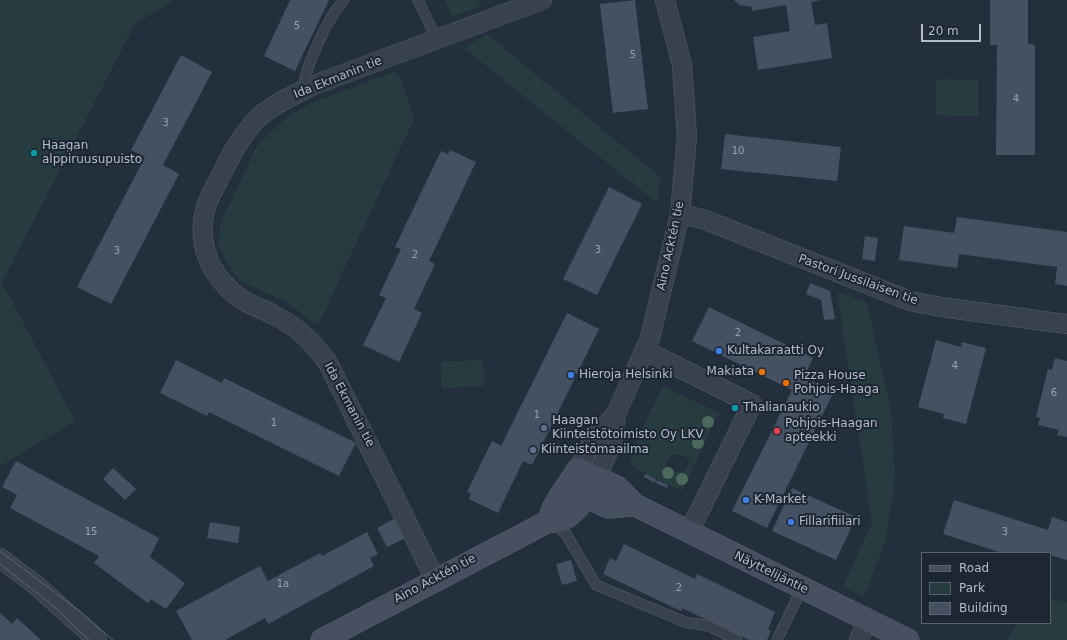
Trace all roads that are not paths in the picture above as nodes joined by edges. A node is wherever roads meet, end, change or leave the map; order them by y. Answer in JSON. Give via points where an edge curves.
{"nodes":[{"id":1,"x":344,"y":0,"type":"edge"},
{"id":2,"x":418,"y":0,"type":"edge"},
{"id":3,"x":542,"y":0,"type":"edge"},
{"id":4,"x":665,"y":0,"type":"edge"},
{"id":5,"x":437,"y":40,"type":"junction"},
{"id":6,"x":303,"y":90,"type":"junction"},
{"id":7,"x":680,"y":214,"type":"junction"},
{"id":8,"x":1067,"y":324,"type":"edge"},
{"id":9,"x":646,"y":351,"type":"junction"},
{"id":10,"x":582,"y":483,"type":"junction"},
{"id":11,"x":549,"y":521,"type":"junction"},
{"id":12,"x":689,"y":532,"type":"junction"},
{"id":13,"x":0,"y":558,"type":"edge"},
{"id":14,"x":435,"y":579,"type":"junction"},
{"id":15,"x":802,"y":588,"type":"junction"},
{"id":16,"x":863,"y":630,"type":"edge"},
{"id":17,"x":97,"y":640,"type":"edge"},
{"id":18,"x":322,"y":640,"type":"edge"},
{"id":19,"x":737,"y":640,"type":"edge"},
{"id":20,"x":777,"y":640,"type":"edge"},
{"id":21,"x":908,"y":640,"type":"edge"}],
"edges":[{"from":1,"to":6,"type":"lane","via":[[326,27],[304,77]]},
{"from":2,"to":5,"type":"lane"},
{"from":3,"to":5,"type":"street","name":"Ida Ekmanin tie"},
{"from":4,"to":7,"type":"street","name":"Aino Acktén tie","via":[[682,65],[687,136]]},
{"from":5,"to":6,"type":"street","name":"Ida Ekmanin tie"},
{"from":6,"to":14,"type":"street","name":"Ida Ekmanin tie","via":[[260,116],[236,146],[205,209],[202,229],[208,262],[230,291],[294,327],[312,341],[328,363]]},
{"from":7,"to":8,"type":"street","name":"Pastori Jussilaisen tie","via":[[703,219],[910,301],[941,308]]},
{"from":7,"to":9,"type":"street","name":"Aino Acktén tie"},
{"from":9,"to":10,"type":"street","name":"Aino Acktén tie","via":[[616,414],[594,438]]},
{"from":9,"to":12,"type":"street","via":[[752,404]]},
{"from":10,"to":11,"type":"main road","name":"Aino Acktén tie","via":[[565,519],[559,522]]},
{"from":10,"to":12,"type":"main road","name":"Näyttelijäntie","via":[[608,507],[635,505]]},
{"from":11,"to":14,"type":"main road","name":"Aino Acktén tie"},
{"from":11,"to":19,"type":"lane","via":[[566,534],[596,585],[685,622],[709,626]]},
{"from":12,"to":15,"type":"main road","name":"Näyttelijäntie"},
{"from":13,"to":17,"type":"street","via":[[37,586]]},
{"from":14,"to":18,"type":"main road","name":"Aino Acktén tie"},
{"from":15,"to":16,"type":"main road","name":"Näyttelijäntie"},
{"from":15,"to":20,"type":"lane"},
{"from":16,"to":21,"type":"main road","name":"Näyttelijäntie"}]}
